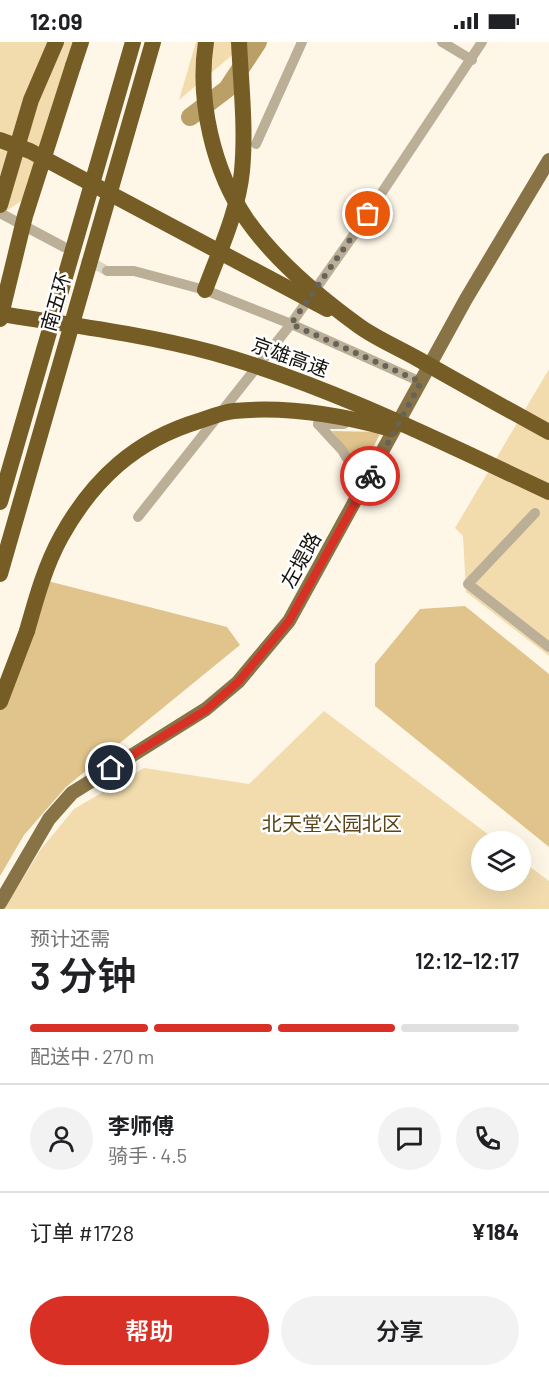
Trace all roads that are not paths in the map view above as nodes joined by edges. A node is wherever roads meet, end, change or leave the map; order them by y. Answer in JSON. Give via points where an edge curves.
{"nodes":[{"id":1,"x":56,"y":42,"type":"edge"},
{"id":2,"x":81,"y":42,"type":"edge"},
{"id":3,"x":133,"y":42,"type":"edge"},
{"id":4,"x":153,"y":42,"type":"edge"},
{"id":5,"x":206,"y":42,"type":"edge"},
{"id":6,"x":239,"y":42,"type":"edge"},
{"id":7,"x":302,"y":42,"type":"edge"},
{"id":8,"x":442,"y":42,"type":"edge"},
{"id":9,"x":482,"y":42,"type":"edge"},
{"id":10,"x":472,"y":60,"type":"junction"},
{"id":11,"x":0,"y":140,"type":"edge"},
{"id":12,"x":256,"y":144,"type":"dead end"},
{"id":13,"x":549,"y":160,"type":"edge"},
{"id":14,"x":0,"y":205,"type":"edge"},
{"id":15,"x":0,"y":213,"type":"edge"},
{"id":16,"x":64,"y":246,"type":"tunnel mouth"},
{"id":17,"x":107,"y":271,"type":"tunnel mouth"},
{"id":18,"x":205,"y":290,"type":"junction"},
{"id":19,"x":0,"y":314,"type":"edge"},
{"id":20,"x":0,"y":319,"type":"edge"},
{"id":21,"x":291,"y":324,"type":"junction"},
{"id":22,"x":359,"y":327,"type":"junction"},
{"id":23,"x":421,"y":382,"type":"junction"},
{"id":24,"x":402,"y":417,"type":"junction"},
{"id":25,"x":549,"y":432,"type":"edge"},
{"id":26,"x":453,"y":447,"type":"junction"},
{"id":27,"x":364,"y":487,"type":"junction"},
{"id":28,"x":549,"y":492,"type":"edge"},
{"id":29,"x":0,"y":502,"type":"edge"},
{"id":30,"x":535,"y":513,"type":"dead end"},
{"id":31,"x":138,"y":517,"type":"dead end"},
{"id":32,"x":0,"y":574,"type":"edge"},
{"id":33,"x":549,"y":647,"type":"edge"},
{"id":34,"x":0,"y":702,"type":"edge"},
{"id":35,"x":0,"y":903,"type":"edge"}],
"edges":[{"from":1,"to":14,"type":"highway","via":[[31,100]]},
{"from":2,"to":20,"type":"highway","bridge":true,"via":[[25,216]]},
{"from":3,"to":29,"type":"highway","name":"南五环"},
{"from":4,"to":32,"type":"highway","name":"南五环"},
{"from":5,"to":22,"type":"highway","bridge":true,"via":[[204,93],[211,136],[225,180],[246,218],[289,268]]},
{"from":6,"to":18,"type":"highway","via":[[242,161],[234,212]]},
{"from":7,"to":12,"type":"street"},
{"from":8,"to":10,"type":"street"},
{"from":9,"to":10,"type":"street"},
{"from":10,"to":21,"type":"street"},
{"from":11,"to":22,"type":"highway","bridge":true,"via":[[30,150]]},
{"from":13,"to":23,"type":"main road","name":"左堤路"},
{"from":15,"to":16,"type":"street"},
{"from":17,"to":18,"type":"street","via":[[135,271]]},
{"from":18,"to":21,"type":"street"},
{"from":19,"to":26,"type":"highway","name":"京雄高速","bridge":true,"via":[[150,338],[215,353],[317,389]]},
{"from":21,"to":23,"type":"street"},
{"from":21,"to":31,"type":"street"},
{"from":22,"to":25,"type":"highway","bridge":true},
{"from":23,"to":24,"type":"main road","name":"左堤路"},
{"from":24,"to":27,"type":"main road","name":"左堤路"},
{"from":24,"to":27,"type":"street","via":[[318,424],[342,450]]},
{"from":26,"to":28,"type":"highway","name":"京雄高速","bridge":true},
{"from":26,"to":34,"type":"highway","bridge":true,"via":[[378,425],[286,408],[232,411],[173,429],[123,460],[97,483],[60,538]]},
{"from":27,"to":35,"type":"main road","name":"左堤路","via":[[289,621],[238,682],[206,710],[72,793],[49,819]]},
{"from":30,"to":33,"type":"street","via":[[468,584]]}]}
